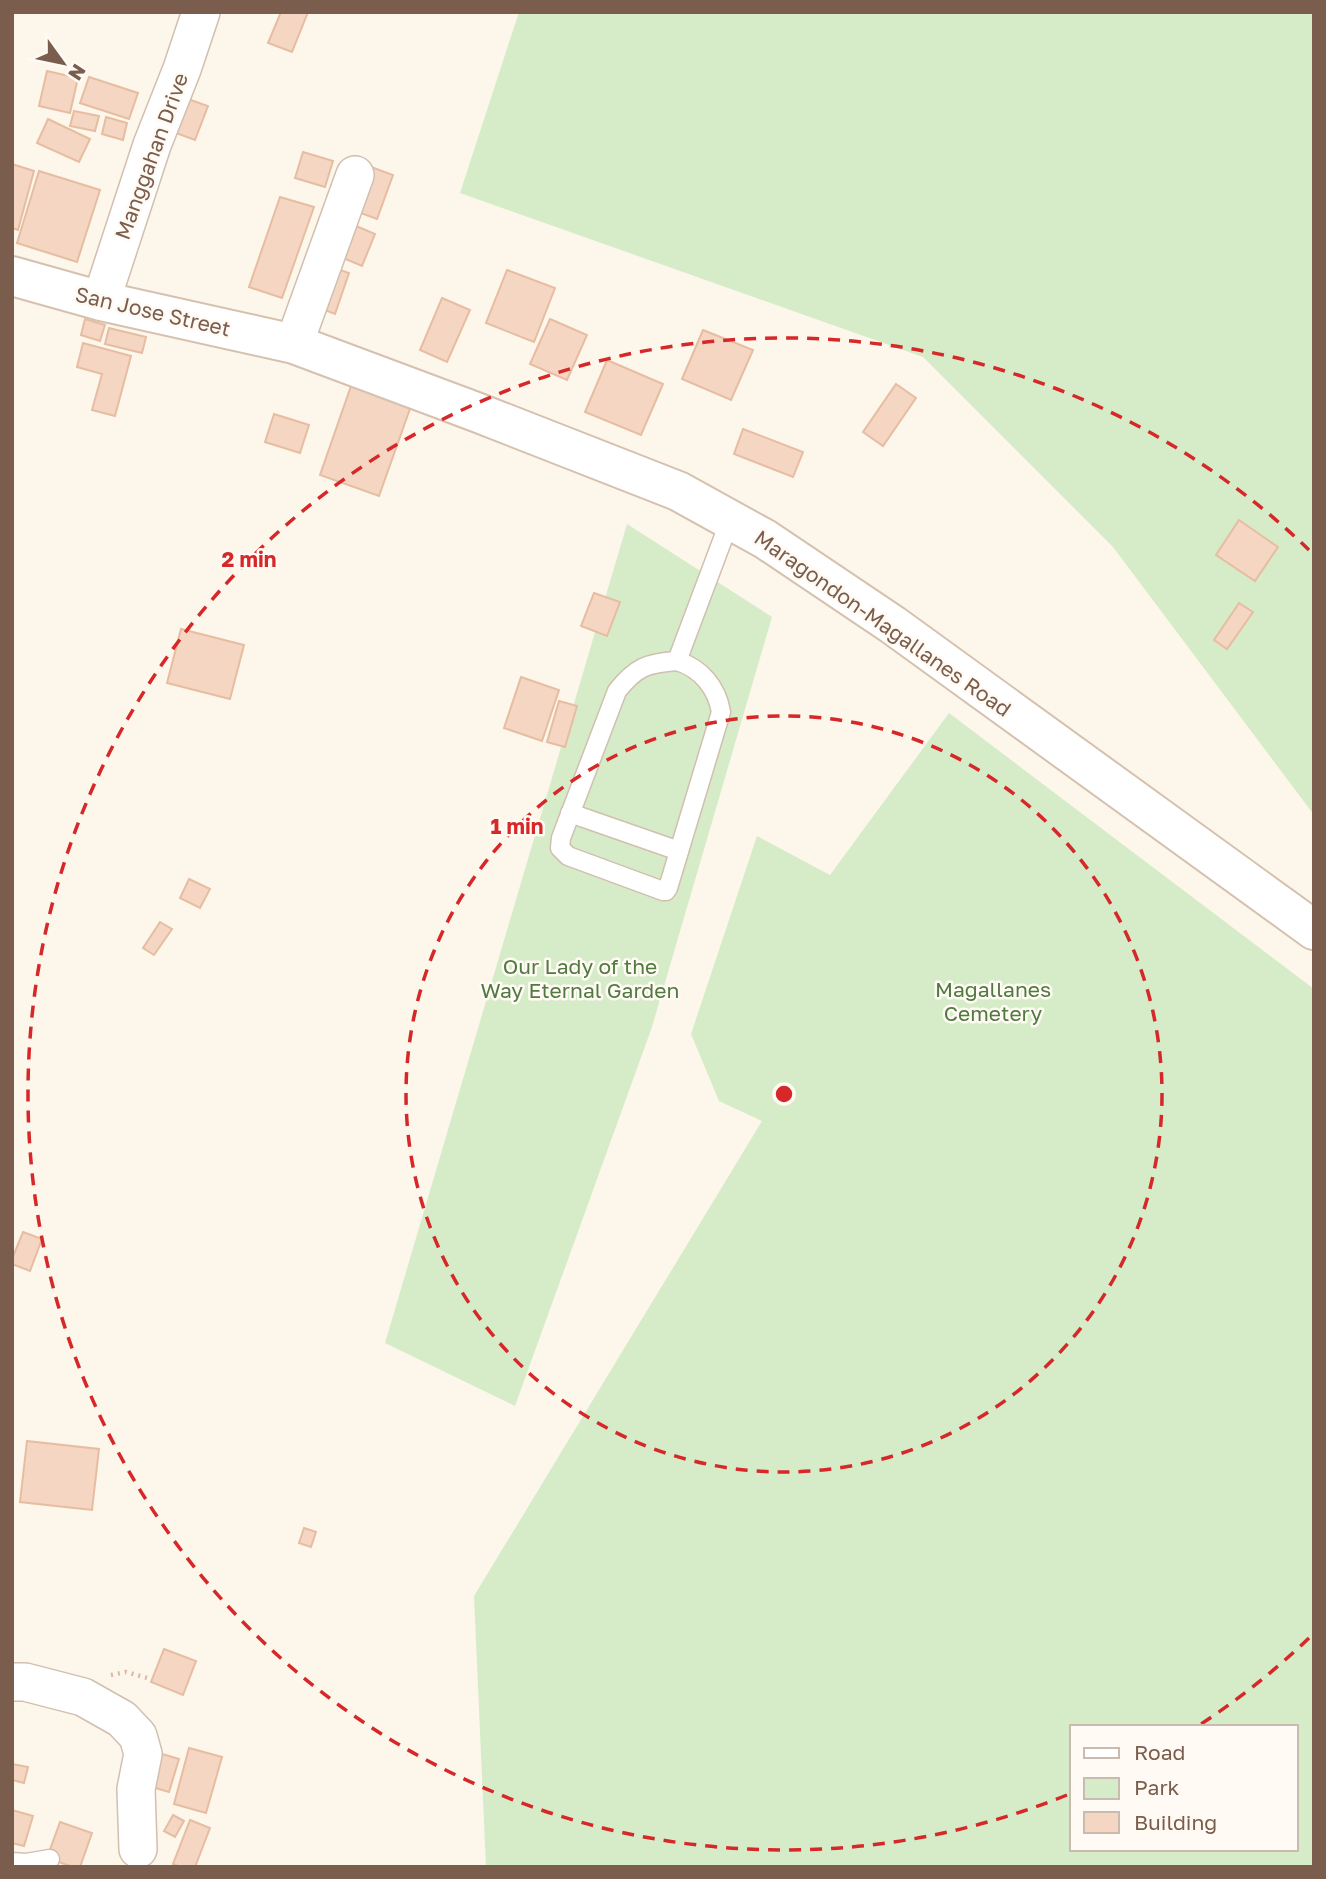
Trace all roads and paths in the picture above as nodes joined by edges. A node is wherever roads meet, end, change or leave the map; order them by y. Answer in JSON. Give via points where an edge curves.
{"nodes":[{"id":1,"x":201,"y":12,"type":"edge"},
{"id":2,"x":355,"y":175,"type":"dead end"},
{"id":3,"x":12,"y":276,"type":"edge"},
{"id":4,"x":101,"y":301,"type":"junction"},
{"id":5,"x":294,"y":344,"type":"junction"},
{"id":6,"x":730,"y":520,"type":"junction"},
{"id":7,"x":677,"y":661,"type":"junction"},
{"id":8,"x":570,"y":813,"type":"junction"},
{"id":9,"x":680,"y":851,"type":"junction"},
{"id":10,"x":1314,"y":930,"type":"edge"},
{"id":11,"x":12,"y":1682,"type":"edge"},
{"id":12,"x":138,"y":1849,"type":"dead end"},
{"id":13,"x":50,"y":1859,"type":"dead end"},
{"id":14,"x":12,"y":1862,"type":"edge"}],
"edges":[{"from":1,"to":4,"type":"street","name":"Manggahan Drive"},
{"from":2,"to":5,"type":"street"},
{"from":3,"to":4,"type":"main road","name":"San Jose Street"},
{"from":4,"to":5,"type":"main road","name":"San Jose Street"},
{"from":5,"to":6,"type":"main road","name":"Maragondon-Magallanes Road","via":[[678,491]]},
{"from":6,"to":7,"type":"lane"},
{"from":6,"to":10,"type":"main road","name":"Maragondon-Magallanes Road","via":[[893,625]]},
{"from":7,"to":8,"type":"lane","via":[[645,666],[629,675],[617,691]]},
{"from":7,"to":9,"type":"lane","via":[[694,668],[707,681],[721,712]]},
{"from":8,"to":9,"type":"lane"},
{"from":8,"to":9,"type":"lane","via":[[561,838],[563,853],[663,891]]},
{"from":11,"to":12,"type":"street","via":[[83,1697],[122,1719],[138,1736],[143,1754],[136,1789]]},
{"from":13,"to":14,"type":"lane"}]}
